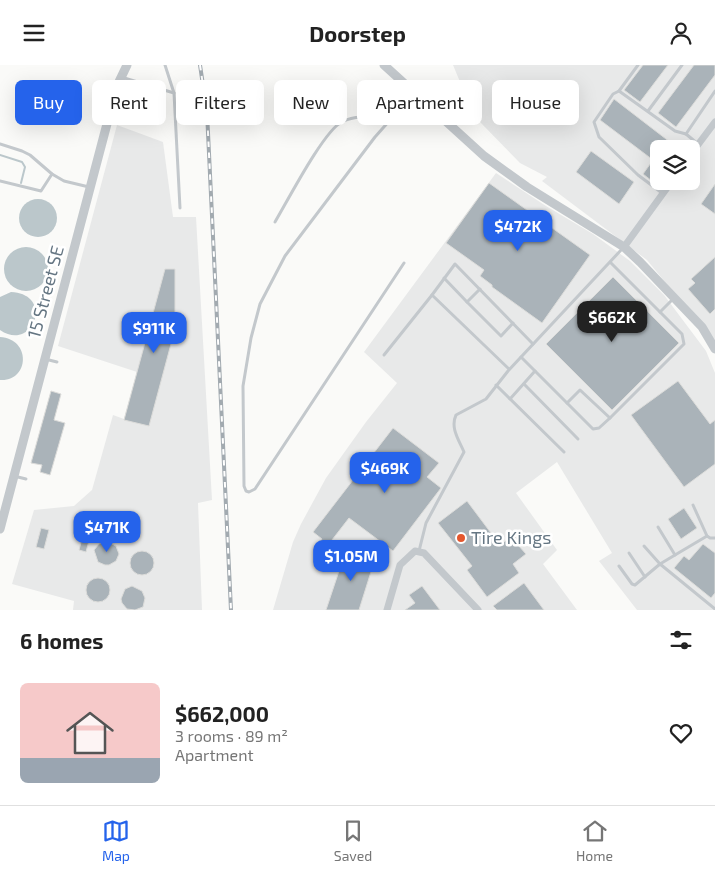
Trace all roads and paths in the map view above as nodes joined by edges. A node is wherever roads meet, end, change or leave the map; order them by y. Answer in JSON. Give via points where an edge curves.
{"nodes":[{"id":1,"x":127,"y":65,"type":"edge"},
{"id":2,"x":165,"y":65,"type":"edge"},
{"id":3,"x":384,"y":65,"type":"edge"},
{"id":4,"x":638,"y":65,"type":"edge"},
{"id":5,"x":682,"y":65,"type":"edge"},
{"id":6,"x":121,"y":77,"type":"junction"},
{"id":7,"x":401,"y":80,"type":"edge"},
{"id":8,"x":620,"y":91,"type":"junction"},
{"id":9,"x":715,"y":91,"type":"edge"},
{"id":10,"x":174,"y":93,"type":"junction"},
{"id":11,"x":648,"y":111,"type":"junction"},
{"id":12,"x":357,"y":118,"type":"edge"},
{"id":13,"x":715,"y":122,"type":"edge"},
{"id":14,"x":386,"y":125,"type":"edge"},
{"id":15,"x":451,"y":125,"type":"edge"},
{"id":16,"x":686,"y":134,"type":"junction"},
{"id":17,"x":693,"y":140,"type":"edge"},
{"id":18,"x":700,"y":142,"type":"edge"},
{"id":19,"x":0,"y":144,"type":"edge"},
{"id":20,"x":52,"y":174,"type":"junction"},
{"id":21,"x":0,"y":181,"type":"edge"},
{"id":22,"x":90,"y":188,"type":"junction"},
{"id":23,"x":665,"y":190,"type":"edge"},
{"id":24,"x":663,"y":193,"type":"junction"},
{"id":25,"x":180,"y":208,"type":"dead end"},
{"id":26,"x":275,"y":222,"type":"dead end"},
{"id":27,"x":624,"y":247,"type":"junction"},
{"id":28,"x":404,"y":263,"type":"dead end"},
{"id":29,"x":611,"y":263,"type":"junction"},
{"id":30,"x":444,"y":278,"type":"junction"},
{"id":31,"x":480,"y":289,"type":"junction"},
{"id":32,"x":432,"y":295,"type":"junction"},
{"id":33,"x":674,"y":298,"type":"junction"},
{"id":34,"x":467,"y":302,"type":"junction"},
{"id":35,"x":660,"y":311,"type":"junction"},
{"id":36,"x":513,"y":323,"type":"junction"},
{"id":37,"x":533,"y":344,"type":"junction"},
{"id":38,"x":715,"y":349,"type":"edge"},
{"id":39,"x":384,"y":355,"type":"dead end"},
{"id":40,"x":521,"y":357,"type":"junction"},
{"id":41,"x":45,"y":359,"type":"junction"},
{"id":42,"x":57,"y":362,"type":"dead end"},
{"id":43,"x":509,"y":369,"type":"junction"},
{"id":44,"x":535,"y":371,"type":"junction"},
{"id":45,"x":524,"y":384,"type":"junction"},
{"id":46,"x":496,"y":385,"type":"junction"},
{"id":47,"x":510,"y":399,"type":"junction"},
{"id":48,"x":567,"y":403,"type":"junction"},
{"id":49,"x":610,"y":419,"type":"junction"},
{"id":50,"x":578,"y":439,"type":"dead end"},
{"id":51,"x":564,"y":452,"type":"dead end"},
{"id":52,"x":14,"y":476,"type":"junction"},
{"id":53,"x":26,"y":479,"type":"dead end"},
{"id":54,"x":694,"y":505,"type":"dead end"},
{"id":55,"x":1,"y":519,"type":"edge"},
{"id":56,"x":658,"y":527,"type":"dead end"},
{"id":57,"x":0,"y":529,"type":"edge"},
{"id":58,"x":707,"y":536,"type":"junction"},
{"id":59,"x":715,"y":538,"type":"edge"},
{"id":60,"x":644,"y":546,"type":"dead end"},
{"id":61,"x":419,"y":552,"type":"junction"},
{"id":62,"x":629,"y":553,"type":"dead end"},
{"id":63,"x":675,"y":555,"type":"junction"},
{"id":64,"x":660,"y":563,"type":"junction"},
{"id":65,"x":618,"y":566,"type":"dead end"},
{"id":66,"x":645,"y":577,"type":"junction"},
{"id":67,"x":715,"y":609,"type":"edge"},
{"id":68,"x":387,"y":610,"type":"edge"},
{"id":69,"x":478,"y":610,"type":"edge"}],
"edges":[{"from":1,"to":6,"type":"street","name":"15 Street SE"},
{"from":2,"to":10,"type":"lane"},
{"from":3,"to":7,"type":"street"},
{"from":4,"to":8,"type":"lane"},
{"from":5,"to":11,"type":"lane"},
{"from":6,"to":10,"type":"lane"},
{"from":6,"to":22,"type":"street","name":"15 Street SE"},
{"from":8,"to":11,"type":"lane"},
{"from":8,"to":24,"type":"lane","via":[[613,93],[594,122],[599,137],[638,175]]},
{"from":9,"to":16,"type":"lane"},
{"from":10,"to":25,"type":"lane"},
{"from":11,"to":16,"type":"lane","via":[[675,131]]},
{"from":12,"to":26,"type":"lane","via":[[341,122],[325,138]]},
{"from":13,"to":18,"type":"street"},
{"from":14,"to":28,"type":"lane","via":[[285,256],[260,304],[243,386],[246,491],[255,489]]},
{"from":15,"to":27,"type":"street","via":[[484,156],[528,187]]},
{"from":16,"to":17,"type":"lane"},
{"from":19,"to":20,"type":"lane","via":[[30,155]]},
{"from":20,"to":21,"type":"lane","via":[[41,191]]},
{"from":20,"to":22,"type":"lane"},
{"from":22,"to":41,"type":"street","name":"15 Street SE"},
{"from":23,"to":24,"type":"street"},
{"from":24,"to":27,"type":"street"},
{"from":27,"to":29,"type":"lane"},
{"from":27,"to":33,"type":"street"},
{"from":29,"to":35,"type":"lane"},
{"from":29,"to":37,"type":"lane"},
{"from":30,"to":31,"type":"lane","via":[[455,264]]},
{"from":30,"to":32,"type":"lane"},
{"from":30,"to":34,"type":"lane"},
{"from":31,"to":34,"type":"lane"},
{"from":31,"to":36,"type":"lane"},
{"from":32,"to":39,"type":"lane"},
{"from":32,"to":43,"type":"lane"},
{"from":33,"to":35,"type":"lane"},
{"from":33,"to":38,"type":"street","via":[[702,327]]},
{"from":34,"to":36,"type":"lane","via":[[501,336]]},
{"from":35,"to":49,"type":"lane","via":[[682,334],[684,344]]},
{"from":36,"to":37,"type":"lane"},
{"from":37,"to":40,"type":"lane"},
{"from":40,"to":43,"type":"lane"},
{"from":40,"to":44,"type":"lane"},
{"from":41,"to":42,"type":"lane"},
{"from":41,"to":52,"type":"street","name":"15 Street SE"},
{"from":43,"to":46,"type":"lane"},
{"from":44,"to":45,"type":"lane"},
{"from":44,"to":48,"type":"lane"},
{"from":45,"to":47,"type":"lane"},
{"from":45,"to":50,"type":"lane"},
{"from":46,"to":47,"type":"lane"},
{"from":46,"to":61,"type":"lane","via":[[486,399],[455,418],[454,430],[464,452],[426,523]]},
{"from":47,"to":51,"type":"lane"},
{"from":48,"to":49,"type":"lane","via":[[593,429]]},
{"from":48,"to":49,"type":"lane","via":[[580,390]]},
{"from":52,"to":53,"type":"lane"},
{"from":52,"to":55,"type":"street","name":"15 Street SE"},
{"from":54,"to":58,"type":"lane"},
{"from":55,"to":57,"type":"street","name":"15 Street SE"},
{"from":56,"to":63,"type":"lane"},
{"from":58,"to":59,"type":"lane"},
{"from":58,"to":63,"type":"lane"},
{"from":60,"to":64,"type":"lane"},
{"from":61,"to":68,"type":"street","via":[[415,551],[400,565]]},
{"from":61,"to":69,"type":"street","via":[[424,553]]},
{"from":62,"to":66,"type":"lane"},
{"from":63,"to":64,"type":"lane"},
{"from":64,"to":66,"type":"lane"},
{"from":64,"to":67,"type":"lane"},
{"from":65,"to":66,"type":"lane","via":[[632,584]]}]}
